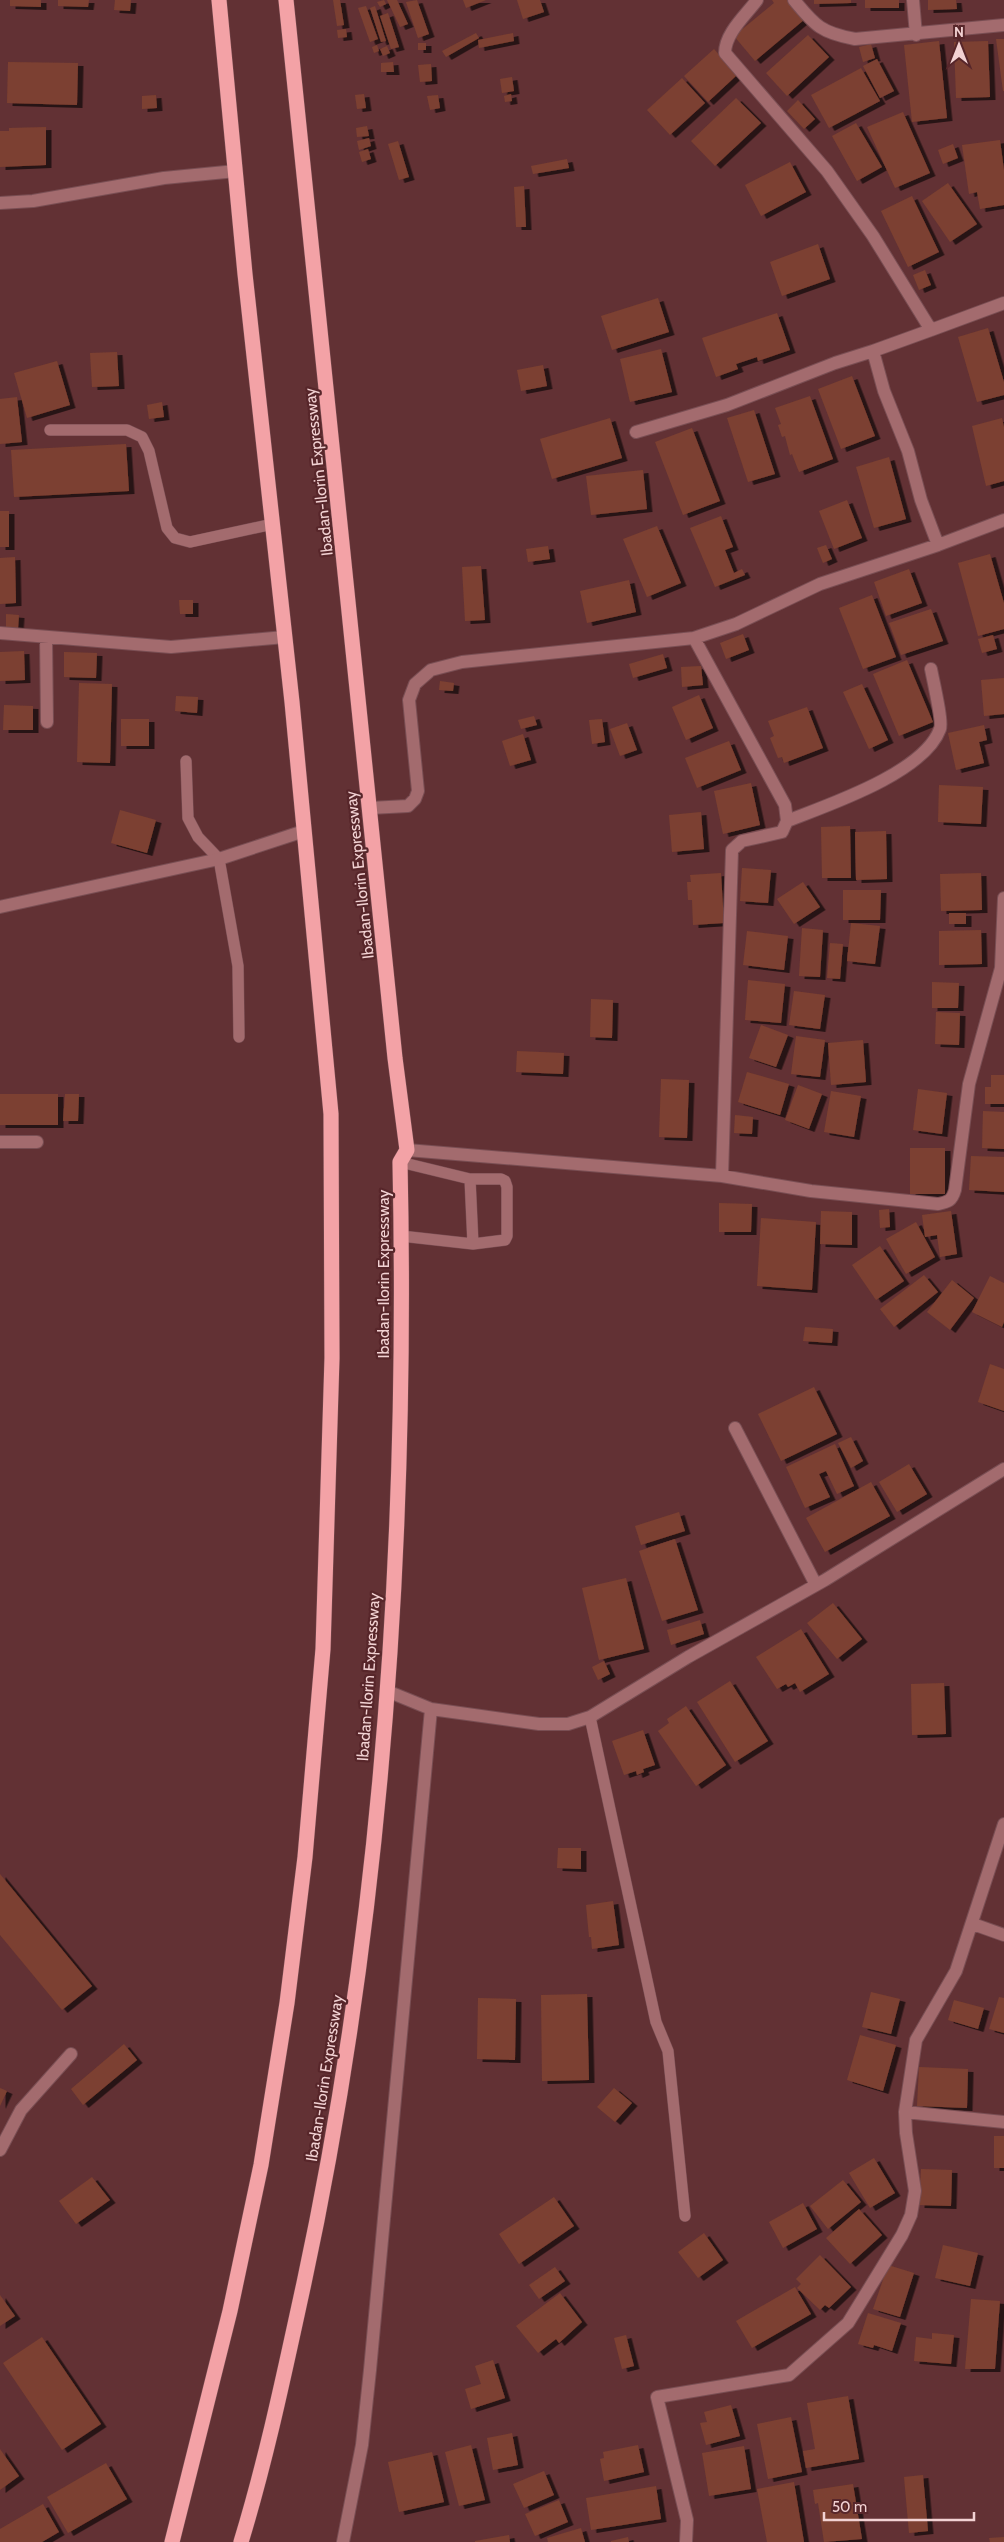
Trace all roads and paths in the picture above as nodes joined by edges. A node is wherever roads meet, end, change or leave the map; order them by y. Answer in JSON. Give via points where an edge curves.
{"nodes":[{"id":1,"x":219,"y":0,"type":"edge"},
{"id":2,"x":286,"y":0,"type":"edge"},
{"id":3,"x":758,"y":0,"type":"edge"},
{"id":4,"x":794,"y":0,"type":"edge"},
{"id":5,"x":913,"y":0,"type":"edge"},
{"id":6,"x":1004,"y":25,"type":"edge"},
{"id":7,"x":916,"y":35,"type":"junction"},
{"id":8,"x":236,"y":171,"type":"junction"},
{"id":9,"x":0,"y":203,"type":"edge"},
{"id":10,"x":1004,"y":303,"type":"edge"},
{"id":11,"x":931,"y":330,"type":"junction"},
{"id":12,"x":873,"y":351,"type":"junction"},
{"id":13,"x":50,"y":430,"type":"dead end"},
{"id":14,"x":636,"y":432,"type":"dead end"},
{"id":15,"x":1004,"y":520,"type":"edge"},
{"id":16,"x":273,"y":524,"type":"junction"},
{"id":17,"x":938,"y":545,"type":"junction"},
{"id":18,"x":0,"y":634,"type":"edge"},
{"id":19,"x":46,"y":638,"type":"junction"},
{"id":20,"x":285,"y":638,"type":"junction"},
{"id":21,"x":694,"y":638,"type":"junction"},
{"id":22,"x":931,"y":669,"type":"dead end"},
{"id":23,"x":47,"y":722,"type":"dead end"},
{"id":24,"x":186,"y":761,"type":"dead end"},
{"id":25,"x":370,"y":808,"type":"junction"},
{"id":26,"x":787,"y":821,"type":"junction"},
{"id":27,"x":304,"y":831,"type":"junction"},
{"id":28,"x":219,"y":859,"type":"junction"},
{"id":29,"x":1004,"y":898,"type":"edge"},
{"id":30,"x":0,"y":907,"type":"edge"},
{"id":31,"x":1003,"y":920,"type":"edge"},
{"id":32,"x":239,"y":1037,"type":"dead end"},
{"id":33,"x":0,"y":1142,"type":"edge"},
{"id":34,"x":37,"y":1142,"type":"dead end"},
{"id":35,"x":403,"y":1156,"type":"junction"},
{"id":36,"x":722,"y":1176,"type":"junction"},
{"id":37,"x":470,"y":1179,"type":"junction"},
{"id":38,"x":401,"y":1236,"type":"junction"},
{"id":39,"x":473,"y":1244,"type":"junction"},
{"id":40,"x":735,"y":1428,"type":"dead end"},
{"id":41,"x":1004,"y":1469,"type":"edge"},
{"id":42,"x":816,"y":1585,"type":"junction"},
{"id":43,"x":387,"y":1690,"type":"junction"},
{"id":44,"x":431,"y":1709,"type":"junction"},
{"id":45,"x":590,"y":1717,"type":"junction"},
{"id":46,"x":1004,"y":1824,"type":"edge"},
{"id":47,"x":972,"y":1924,"type":"junction"},
{"id":48,"x":1004,"y":1935,"type":"edge"},
{"id":49,"x":70,"y":2054,"type":"dead end"},
{"id":50,"x":905,"y":2112,"type":"junction"},
{"id":51,"x":1004,"y":2122,"type":"edge"},
{"id":52,"x":0,"y":2150,"type":"edge"},
{"id":53,"x":685,"y":2216,"type":"dead end"},
{"id":54,"x":172,"y":2542,"type":"edge"},
{"id":55,"x":240,"y":2542,"type":"edge"},
{"id":56,"x":343,"y":2542,"type":"edge"},
{"id":57,"x":686,"y":2542,"type":"edge"}],
"edges":[{"from":1,"to":8,"type":"highway"},
{"from":2,"to":25,"type":"highway","name":"Ibadan-Ilorin Expressway"},
{"from":3,"to":11,"type":"street","via":[[735,28],[726,53],[827,171],[873,236]]},
{"from":4,"to":7,"type":"street","via":[[816,26],[840,36],[856,40]]},
{"from":5,"to":7,"type":"street"},
{"from":6,"to":7,"type":"street"},
{"from":8,"to":9,"type":"street","via":[[164,178],[33,201]]},
{"from":8,"to":16,"type":"highway"},
{"from":10,"to":11,"type":"street"},
{"from":11,"to":12,"type":"street"},
{"from":12,"to":14,"type":"street","via":[[728,405]]},
{"from":12,"to":17,"type":"street"},
{"from":13,"to":16,"type":"lane","via":[[127,430],[142,436],[149,451],[167,528],[175,538],[190,542]]},
{"from":15,"to":17,"type":"street"},
{"from":16,"to":20,"type":"highway"},
{"from":17,"to":21,"type":"street","via":[[820,584],[736,624]]},
{"from":18,"to":19,"type":"street"},
{"from":19,"to":20,"type":"street","via":[[171,648]]},
{"from":19,"to":23,"type":"street"},
{"from":20,"to":27,"type":"highway"},
{"from":21,"to":25,"type":"street","via":[[462,662],[431,670],[415,684],[409,700],[418,791],[415,799],[408,806]]},
{"from":21,"to":26,"type":"street","via":[[785,805]]},
{"from":22,"to":26,"type":"street","via":[[941,727],[933,742],[915,759],[872,788]]},
{"from":24,"to":28,"type":"lane","via":[[188,818],[198,837]]},
{"from":25,"to":35,"type":"highway","name":"Ibadan-Ilorin Expressway"},
{"from":26,"to":36,"type":"street","via":[[782,832],[742,841],[732,850]]},
{"from":27,"to":28,"type":"street"},
{"from":27,"to":54,"type":"highway","via":[[330,1114],[332,1198],[330,1460],[316,1743],[287,2003],[261,2165],[216,2368]]},
{"from":28,"to":30,"type":"street"},
{"from":28,"to":32,"type":"lane","via":[[238,966]]},
{"from":29,"to":31,"type":"street"},
{"from":31,"to":36,"type":"street","via":[[1001,968],[969,1084],[953,1198],[938,1204],[811,1191]]},
{"from":33,"to":34,"type":"street"},
{"from":35,"to":36,"type":"street"},
{"from":35,"to":37,"type":"lane"},
{"from":35,"to":38,"type":"highway","name":"Ibadan-Ilorin Expressway"},
{"from":37,"to":39,"type":"lane"},
{"from":37,"to":39,"type":"lane","via":[[501,1179],[507,1187],[505,1240]]},
{"from":38,"to":39,"type":"lane"},
{"from":38,"to":43,"type":"highway","name":"Ibadan-Ilorin Expressway","via":[[400,1429]]},
{"from":40,"to":42,"type":"street"},
{"from":41,"to":42,"type":"street"},
{"from":42,"to":45,"type":"street"},
{"from":43,"to":44,"type":"street"},
{"from":43,"to":55,"type":"highway","name":"Ibadan-Ilorin Expressway","via":[[355,2004],[324,2189],[285,2373]]},
{"from":44,"to":45,"type":"street","via":[[539,1724],[568,1724]]},
{"from":44,"to":56,"type":"street","via":[[362,2446]]},
{"from":45,"to":53,"type":"lane","via":[[656,2022],[668,2051]]},
{"from":46,"to":47,"type":"street"},
{"from":47,"to":48,"type":"street"},
{"from":47,"to":50,"type":"street","via":[[956,1971],[916,2040]]},
{"from":49,"to":52,"type":"street","via":[[21,2110]]},
{"from":50,"to":51,"type":"street"},
{"from":50,"to":57,"type":"street","via":[[915,2191],[911,2215],[848,2323],[789,2374],[657,2396],[687,2520]]}]}
